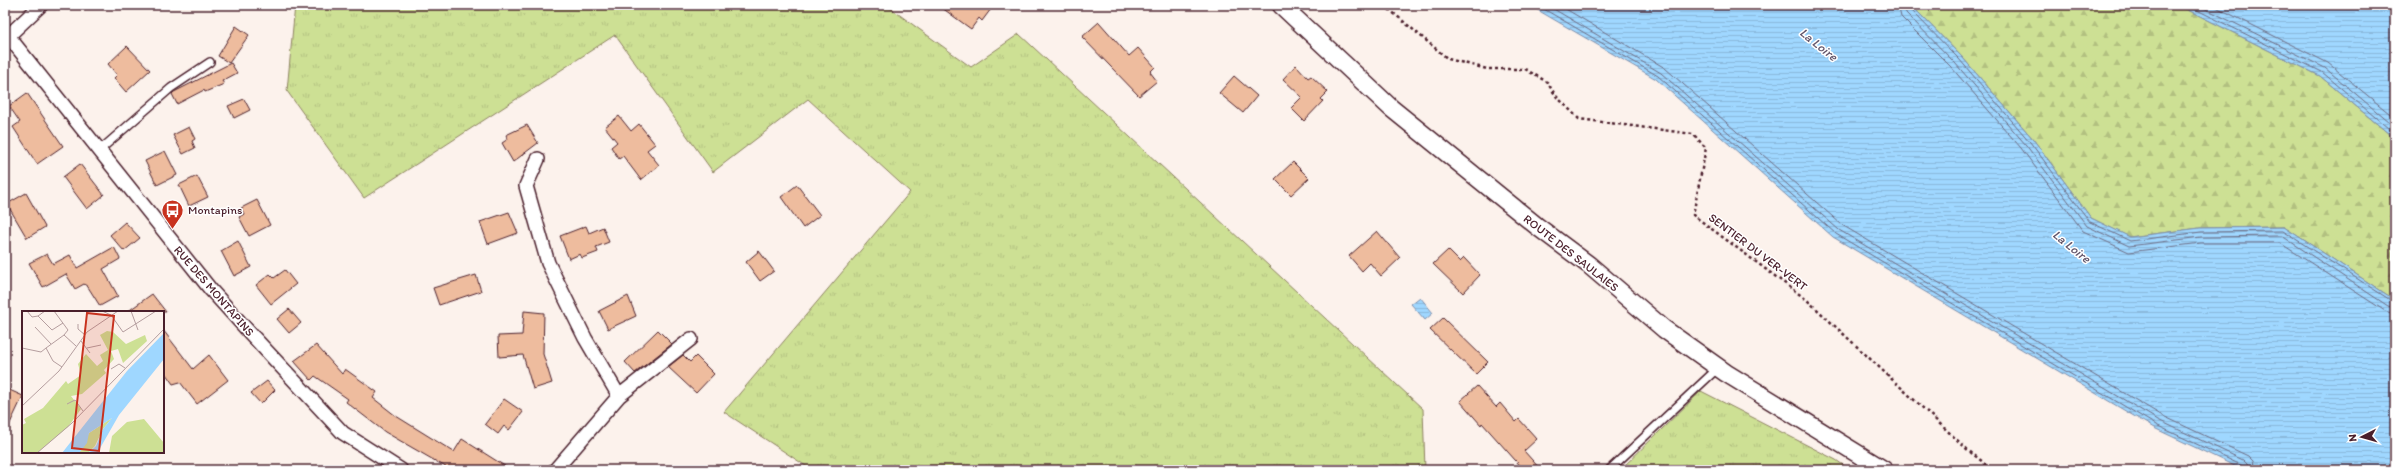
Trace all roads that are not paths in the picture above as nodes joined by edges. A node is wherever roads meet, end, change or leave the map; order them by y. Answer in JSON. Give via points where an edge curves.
{"nodes":[{"id":1,"x":41,"y":5,"type":"edge"},
{"id":2,"x":1281,"y":5,"type":"edge"},
{"id":3,"x":6,"y":36,"type":"edge"},
{"id":4,"x":210,"y":62,"type":"dead end"},
{"id":5,"x":100,"y":150,"type":"junction"},
{"id":6,"x":538,"y":159,"type":"dead end"},
{"id":7,"x":691,"y":339,"type":"dead end"},
{"id":8,"x":1718,"y":368,"type":"junction"},
{"id":9,"x":619,"y":396,"type":"junction"},
{"id":10,"x":396,"y":469,"type":"edge"},
{"id":11,"x":555,"y":470,"type":"edge"},
{"id":12,"x":1608,"y":470,"type":"edge"},
{"id":13,"x":1884,"y":470,"type":"edge"}],
"edges":[{"from":1,"to":3,"type":"street"},
{"from":2,"to":8,"type":"street","name":"ROUTE DES SAULAIES","via":[[1391,108],[1589,265],[1664,329]]},
{"from":3,"to":5,"type":"street","name":"RUE DES MONTAPINS"},
{"from":4,"to":5,"type":"lane","via":[[171,88]]},
{"from":5,"to":10,"type":"street","name":"RUE DES MONTAPINS","via":[[207,284],[254,338],[343,433]]},
{"from":6,"to":9,"type":"street","via":[[526,186],[548,263],[585,338]]},
{"from":7,"to":9,"type":"street"},
{"from":8,"to":12,"type":"lane"},
{"from":8,"to":13,"type":"street","name":"ROUTE DES SAULAIES"},
{"from":9,"to":11,"type":"street"}]}
